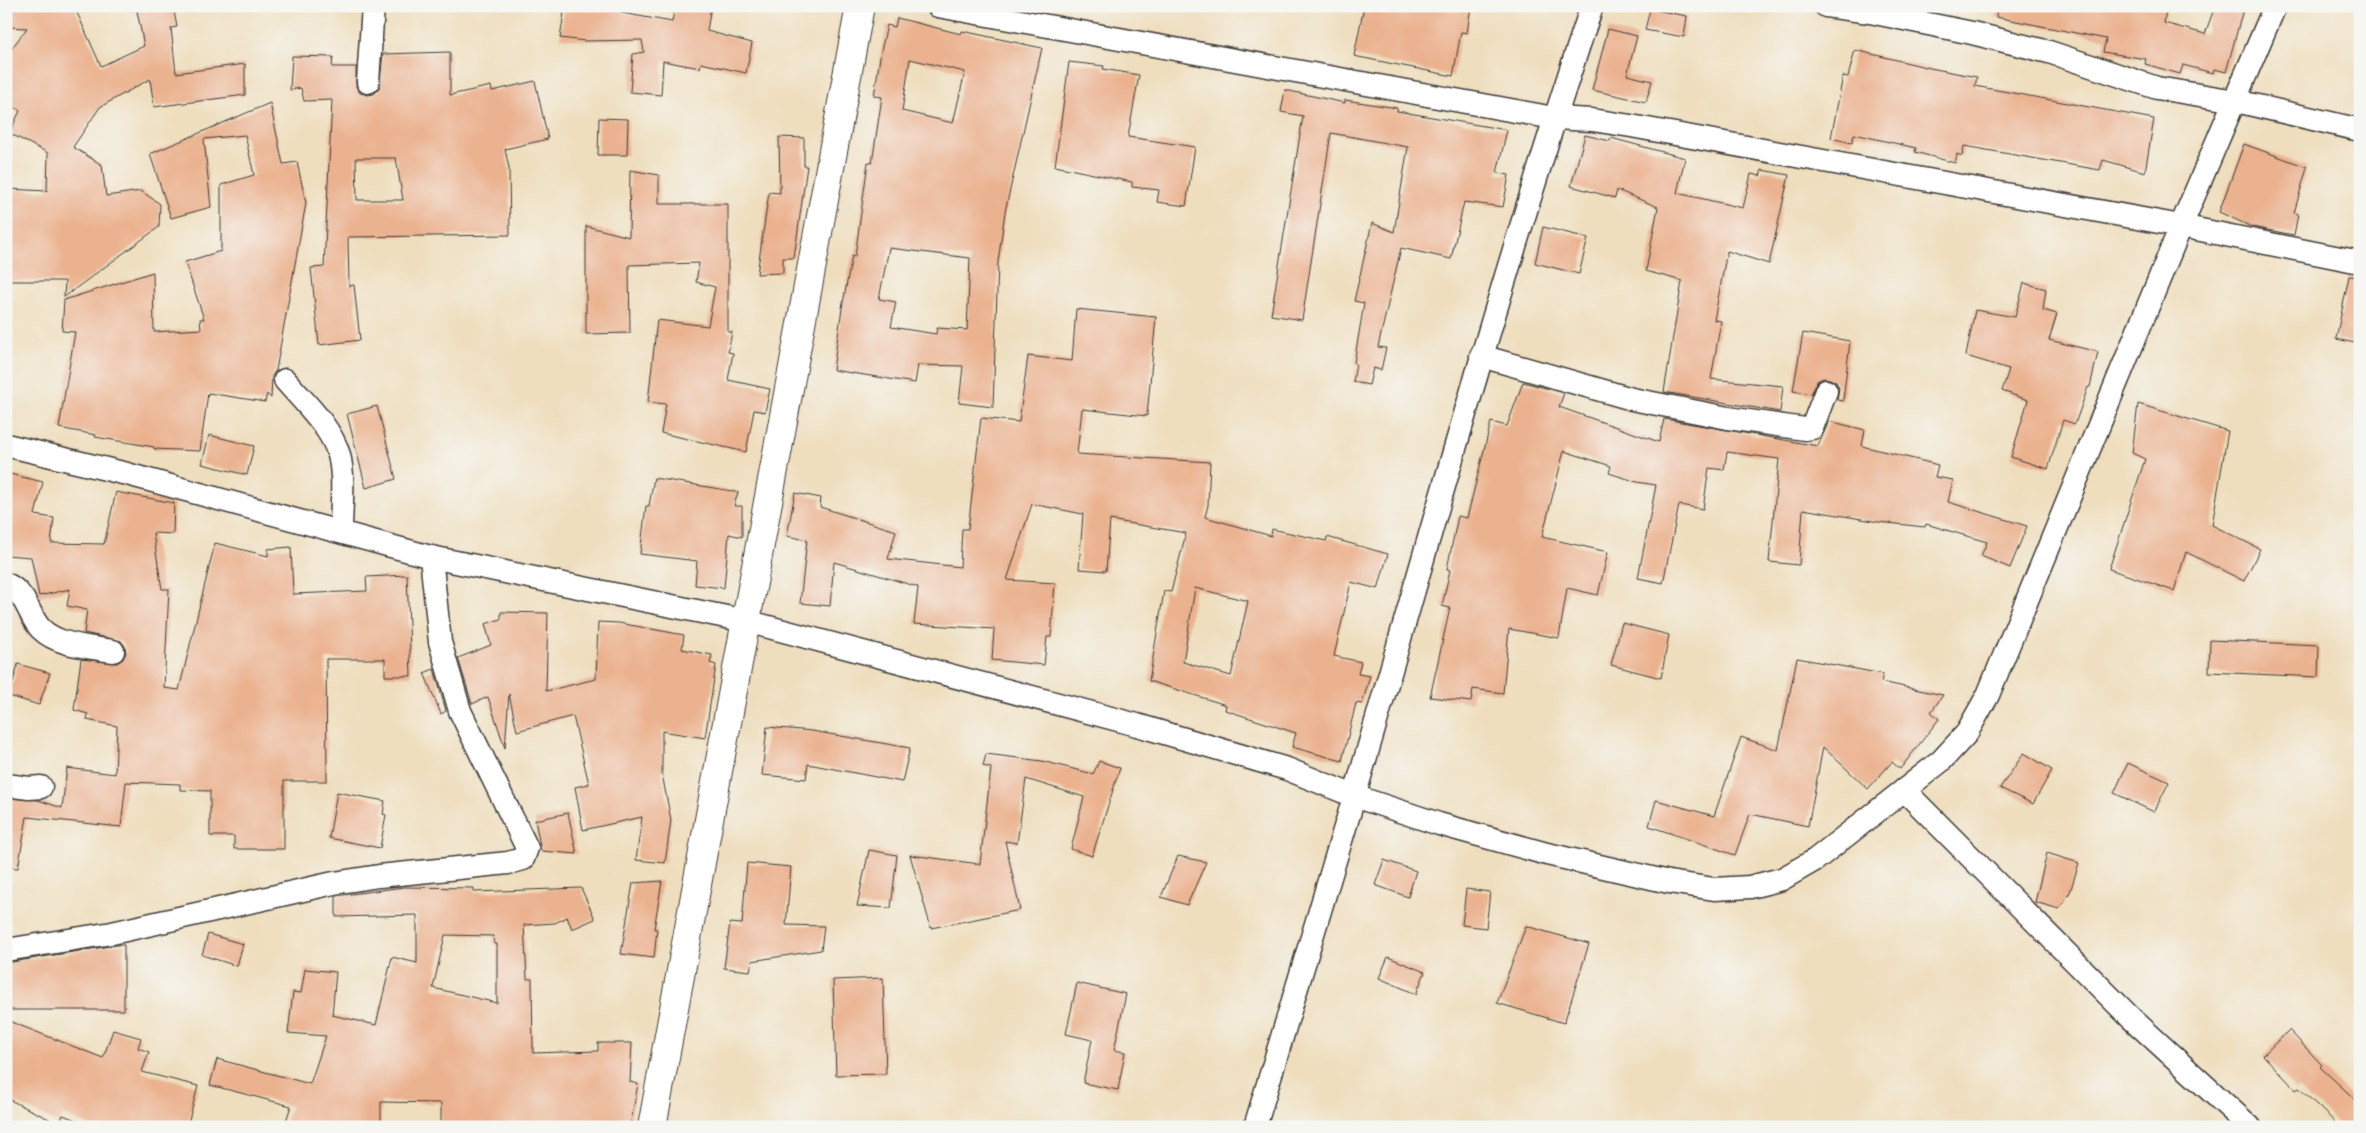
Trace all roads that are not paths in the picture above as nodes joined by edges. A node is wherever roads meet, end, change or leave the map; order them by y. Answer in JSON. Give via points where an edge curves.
{"nodes":[{"id":1,"x":373,"y":6,"type":"edge"},
{"id":2,"x":860,"y":6,"type":"edge"},
{"id":3,"x":938,"y":6,"type":"edge"},
{"id":4,"x":1592,"y":6,"type":"edge"},
{"id":5,"x":1826,"y":6,"type":"edge"},
{"id":6,"x":2274,"y":6,"type":"edge"},
{"id":7,"x":368,"y":82,"type":"dead end"},
{"id":8,"x":2236,"y":101,"type":"junction"},
{"id":9,"x":1554,"y":118,"type":"junction"},
{"id":10,"x":2360,"y":130,"type":"edge"},
{"id":11,"x":2181,"y":226,"type":"junction"},
{"id":12,"x":2360,"y":262,"type":"edge"},
{"id":13,"x":1482,"y":356,"type":"junction"},
{"id":14,"x":285,"y":380,"type":"dead end"},
{"id":15,"x":1826,"y":391,"type":"dead end"},
{"id":16,"x":6,"y":446,"type":"edge"},
{"id":17,"x":341,"y":532,"type":"junction"},
{"id":18,"x":431,"y":557,"type":"junction"},
{"id":19,"x":6,"y":584,"type":"edge"},
{"id":20,"x":746,"y":621,"type":"junction"},
{"id":21,"x":114,"y":651,"type":"dead end"},
{"id":22,"x":6,"y":785,"type":"edge"},
{"id":23,"x":42,"y":787,"type":"dead end"},
{"id":24,"x":1904,"y":790,"type":"junction"},
{"id":25,"x":1354,"y":796,"type":"junction"},
{"id":26,"x":6,"y":950,"type":"edge"},
{"id":27,"x":652,"y":1127,"type":"edge"},
{"id":28,"x":1255,"y":1127,"type":"edge"},
{"id":29,"x":2250,"y":1127,"type":"edge"}],
"edges":[{"from":1,"to":7,"type":"street"},
{"from":2,"to":20,"type":"street"},
{"from":3,"to":9,"type":"street"},
{"from":4,"to":9,"type":"street"},
{"from":5,"to":8,"type":"street","via":[[1972,33],[2049,52],[2157,88]]},
{"from":6,"to":8,"type":"street"},
{"from":8,"to":10,"type":"street"},
{"from":8,"to":11,"type":"street"},
{"from":9,"to":11,"type":"street","via":[[1631,126]]},
{"from":9,"to":13,"type":"street"},
{"from":11,"to":12,"type":"street"},
{"from":11,"to":24,"type":"street","via":[[1988,695],[1966,734],[1941,761]]},
{"from":13,"to":15,"type":"street","via":[[1632,399],[1805,429],[1812,428],[1816,422]]},
{"from":13,"to":25,"type":"street"},
{"from":14,"to":17,"type":"street","via":[[313,412],[338,454]]},
{"from":16,"to":17,"type":"street","via":[[127,474]]},
{"from":17,"to":18,"type":"street"},
{"from":18,"to":20,"type":"street"},
{"from":18,"to":26,"type":"street","via":[[440,642],[460,711],[527,848],[524,859],[334,883],[112,933]]},
{"from":19,"to":21,"type":"street","via":[[26,602],[40,629],[67,644]]},
{"from":20,"to":25,"type":"street","via":[[1137,725],[1287,770]]},
{"from":20,"to":27,"type":"street"},
{"from":22,"to":23,"type":"street"},
{"from":24,"to":25,"type":"street","via":[[1815,860],[1782,879],[1750,887],[1714,889],[1547,854],[1418,818]]},
{"from":24,"to":29,"type":"street","via":[[2131,1018]]},
{"from":25,"to":28,"type":"street"}]}
